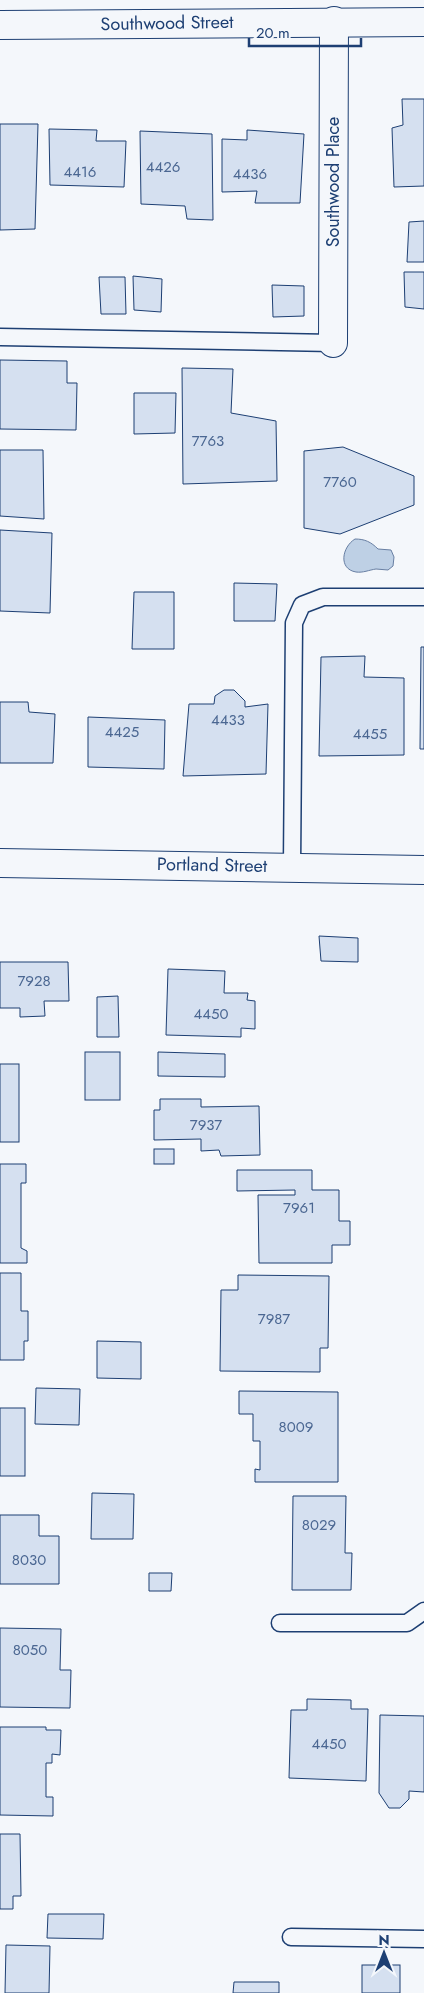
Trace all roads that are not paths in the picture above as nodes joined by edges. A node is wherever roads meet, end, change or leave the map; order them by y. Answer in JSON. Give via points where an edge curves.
{"nodes":[{"id":1,"x":334,"y":21,"type":"junction"},
{"id":2,"x":424,"y":22,"type":"edge"},
{"id":3,"x":0,"y":25,"type":"edge"},
{"id":4,"x":0,"y":337,"type":"edge"},
{"id":5,"x":333,"y":344,"type":"joint"},
{"id":6,"x":424,"y":597,"type":"edge"},
{"id":7,"x":0,"y":863,"type":"edge"},
{"id":8,"x":292,"y":866,"type":"junction"},
{"id":9,"x":424,"y":870,"type":"edge"},
{"id":10,"x":424,"y":1611,"type":"edge"},
{"id":11,"x":280,"y":1624,"type":"dead end"},
{"id":12,"x":291,"y":1937,"type":"dead end"},
{"id":13,"x":424,"y":1939,"type":"edge"}],
"edges":[{"from":1,"to":2,"type":"street","name":"Southwood Street"},
{"from":1,"to":3,"type":"street","name":"Southwood Street"},
{"from":1,"to":5,"type":"street","name":"Southwood Place"},
{"from":4,"to":5,"type":"lane"},
{"from":6,"to":8,"type":"lane","via":[[323,598],[302,605],[294,623]]},
{"from":7,"to":8,"type":"street","name":"Portland Street"},
{"from":8,"to":9,"type":"street","name":"Portland Street"},
{"from":10,"to":11,"type":"lane","via":[[407,1623]]},
{"from":12,"to":13,"type":"lane"}]}
